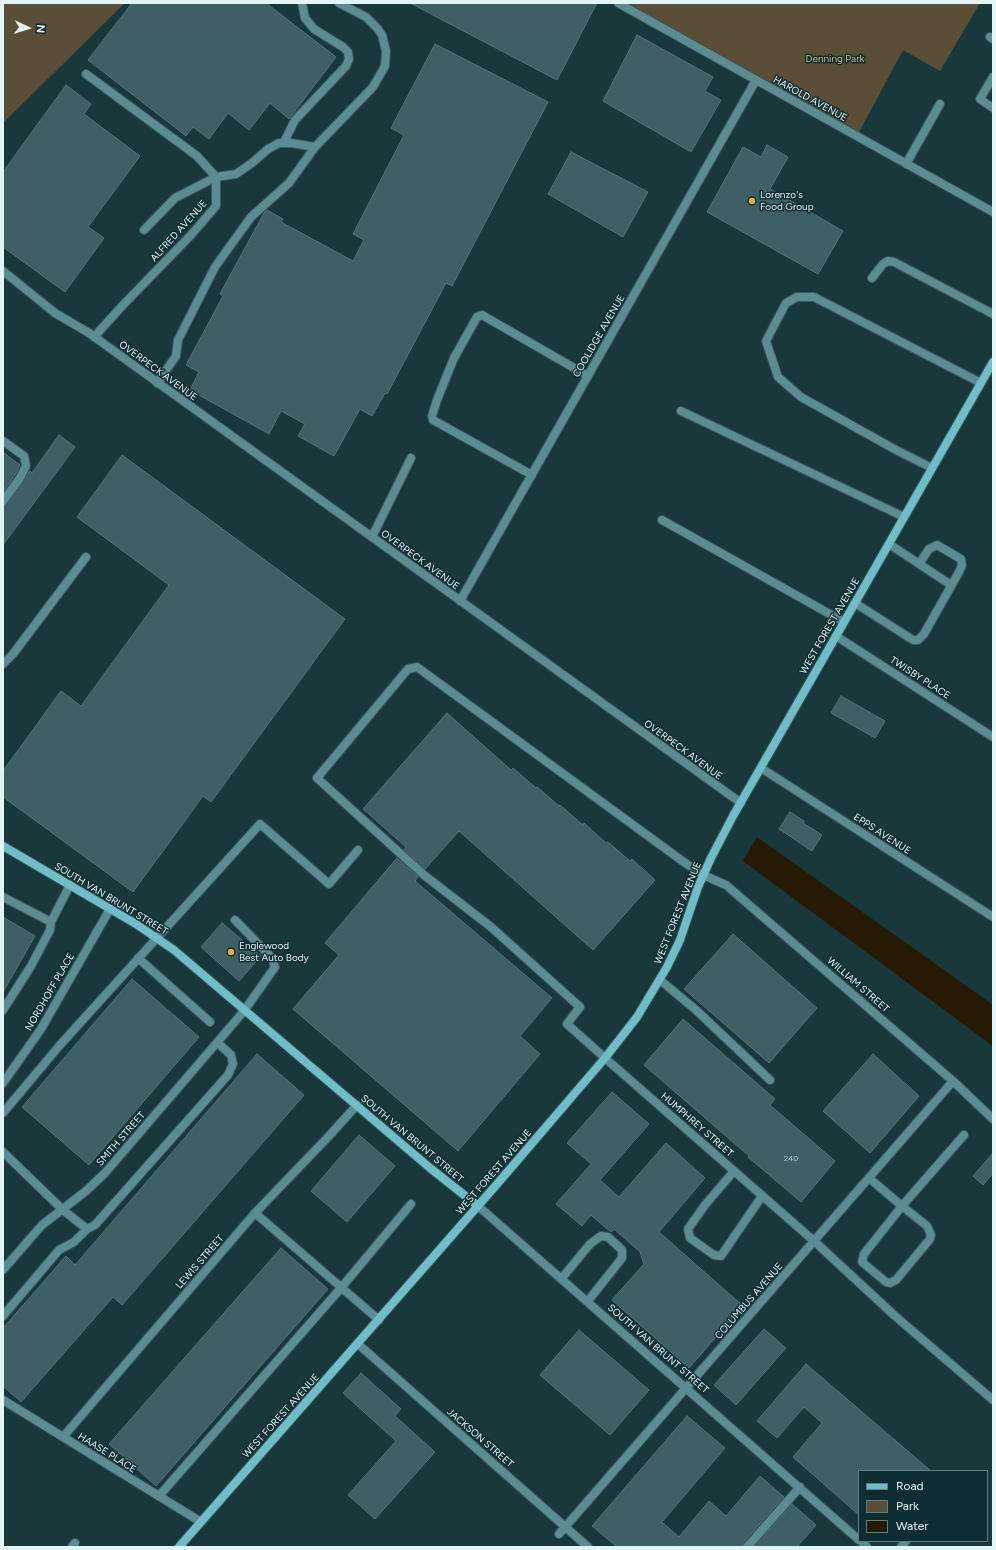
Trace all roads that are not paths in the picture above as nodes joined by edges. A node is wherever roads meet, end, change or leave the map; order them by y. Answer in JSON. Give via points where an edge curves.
{"nodes":[{"id":1,"x":302,"y":3,"type":"edge"},
{"id":2,"x":339,"y":3,"type":"edge"},
{"id":3,"x":618,"y":3,"type":"edge"},
{"id":4,"x":86,"y":74,"type":"dead end"},
{"id":5,"x":993,"y":77,"type":"edge"},
{"id":6,"x":756,"y":80,"type":"junction"},
{"id":7,"x":940,"y":104,"type":"dead end"},
{"id":8,"x":993,"y":108,"type":"edge"},
{"id":9,"x":284,"y":142,"type":"junction"},
{"id":10,"x":315,"y":147,"type":"junction"},
{"id":11,"x":906,"y":164,"type":"junction"},
{"id":12,"x":216,"y":177,"type":"junction"},
{"id":13,"x":993,"y":212,"type":"edge"},
{"id":14,"x":144,"y":230,"type":"dead end"},
{"id":15,"x":3,"y":271,"type":"edge"},
{"id":16,"x":872,"y":278,"type":"dead end"},
{"id":17,"x":993,"y":314,"type":"edge"},
{"id":18,"x":92,"y":335,"type":"junction"},
{"id":19,"x":993,"y":362,"type":"edge"},
{"id":20,"x":588,"y":376,"type":"junction"},
{"id":21,"x":157,"y":383,"type":"junction"},
{"id":22,"x":981,"y":383,"type":"junction"},
{"id":23,"x":681,"y":411,"type":"dead end"},
{"id":24,"x":3,"y":441,"type":"edge"},
{"id":25,"x":411,"y":458,"type":"dead end"},
{"id":26,"x":932,"y":468,"type":"junction"},
{"id":27,"x":532,"y":475,"type":"junction"},
{"id":28,"x":3,"y":501,"type":"edge"},
{"id":29,"x":904,"y":517,"type":"junction"},
{"id":30,"x":662,"y":520,"type":"dead end"},
{"id":31,"x":372,"y":537,"type":"junction"},
{"id":32,"x":889,"y":544,"type":"junction"},
{"id":33,"x":86,"y":557,"type":"dead end"},
{"id":34,"x":919,"y":564,"type":"junction"},
{"id":35,"x":951,"y":585,"type":"junction"},
{"id":36,"x":460,"y":601,"type":"junction"},
{"id":37,"x":856,"y":603,"type":"junction"},
{"id":38,"x":844,"y":622,"type":"junction"},
{"id":39,"x":836,"y":636,"type":"junction"},
{"id":40,"x":3,"y":664,"type":"edge"},
{"id":41,"x":993,"y":737,"type":"edge"},
{"id":42,"x":761,"y":768,"type":"junction"},
{"id":43,"x":741,"y":803,"type":"junction"},
{"id":44,"x":3,"y":846,"type":"edge"},
{"id":45,"x":358,"y":850,"type":"dead end"},
{"id":46,"x":703,"y":874,"type":"junction"},
{"id":47,"x":70,"y":885,"type":"junction"},
{"id":48,"x":3,"y":897,"type":"edge"},
{"id":49,"x":110,"y":909,"type":"junction"},
{"id":50,"x":993,"y":917,"type":"edge"},
{"id":51,"x":235,"y":920,"type":"dead end"},
{"id":52,"x":51,"y":922,"type":"junction"},
{"id":53,"x":157,"y":938,"type":"junction"},
{"id":54,"x":138,"y":958,"type":"junction"},
{"id":55,"x":660,"y":980,"type":"junction"},
{"id":56,"x":3,"y":1010,"type":"edge"},
{"id":57,"x":244,"y":1011,"type":"junction"},
{"id":58,"x":210,"y":1022,"type":"dead end"},
{"id":59,"x":567,"y":1024,"type":"joint"},
{"id":60,"x":218,"y":1043,"type":"junction"},
{"id":61,"x":605,"y":1058,"type":"junction"},
{"id":62,"x":770,"y":1080,"type":"dead end"},
{"id":63,"x":953,"y":1081,"type":"junction"},
{"id":64,"x":3,"y":1083,"type":"edge"},
{"id":65,"x":356,"y":1105,"type":"junction"},
{"id":66,"x":3,"y":1113,"type":"edge"},
{"id":67,"x":993,"y":1119,"type":"edge"},
{"id":68,"x":964,"y":1135,"type":"dead end"},
{"id":69,"x":3,"y":1152,"type":"edge"},
{"id":70,"x":734,"y":1172,"type":"junction"},
{"id":71,"x":869,"y":1178,"type":"junction"},
{"id":72,"x":762,"y":1196,"type":"junction"},
{"id":73,"x":411,"y":1204,"type":"dead end"},
{"id":74,"x":478,"y":1206,"type":"junction"},
{"id":75,"x":902,"y":1206,"type":"junction"},
{"id":76,"x":63,"y":1210,"type":"junction"},
{"id":77,"x":255,"y":1213,"type":"junction"},
{"id":78,"x":87,"y":1229,"type":"junction"},
{"id":79,"x":814,"y":1241,"type":"junction"},
{"id":80,"x":3,"y":1270,"type":"edge"},
{"id":81,"x":562,"y":1278,"type":"junction"},
{"id":82,"x":341,"y":1288,"type":"junction"},
{"id":83,"x":588,"y":1301,"type":"junction"},
{"id":84,"x":3,"y":1316,"type":"edge"},
{"id":85,"x":379,"y":1320,"type":"junction"},
{"id":86,"x":358,"y":1344,"type":"junction"},
{"id":87,"x":687,"y":1388,"type":"junction"},
{"id":88,"x":3,"y":1400,"type":"edge"},
{"id":89,"x":993,"y":1400,"type":"edge"},
{"id":90,"x":63,"y":1437,"type":"junction"},
{"id":91,"x":800,"y":1487,"type":"junction"},
{"id":92,"x":159,"y":1496,"type":"junction"},
{"id":93,"x":201,"y":1522,"type":"junction"},
{"id":94,"x":566,"y":1527,"type":"junction"},
{"id":95,"x":560,"y":1534,"type":"dead end"},
{"id":96,"x":858,"y":1538,"type":"edge"},
{"id":97,"x":179,"y":1547,"type":"edge"},
{"id":98,"x":588,"y":1547,"type":"edge"},
{"id":99,"x":747,"y":1547,"type":"edge"}],
"edges":[{"from":1,"to":9,"type":"street","via":[[305,18],[314,29],[343,47],[348,52],[349,59],[346,66],[295,120]]},
{"from":2,"to":10,"type":"street","via":[[366,17],[377,28],[382,35],[386,51],[385,66],[373,87]]},
{"from":3,"to":6,"type":"street","name":"HAROLD AVENUE"},
{"from":4,"to":12,"type":"street","via":[[197,156]]},
{"from":5,"to":8,"type":"street","via":[[980,99]]},
{"from":6,"to":11,"type":"street","name":"HAROLD AVENUE"},
{"from":6,"to":20,"type":"street","name":"COOLIDGE AVENUE"},
{"from":7,"to":11,"type":"street"},
{"from":9,"to":10,"type":"street"},
{"from":9,"to":12,"type":"street","via":[[268,148],[236,174]]},
{"from":10,"to":21,"type":"street","via":[[289,183],[251,217],[215,267],[178,340],[176,356]]},
{"from":11,"to":13,"type":"street","name":"HAROLD AVENUE"},
{"from":12,"to":14,"type":"street","via":[[175,198]]},
{"from":12,"to":18,"type":"street","name":"ALFRED AVENUE","via":[[216,206],[191,235]]},
{"from":15,"to":18,"type":"street","name":"OVERPECK AVENUE","via":[[55,313]]},
{"from":16,"to":17,"type":"street","via":[[882,264],[894,262]]},
{"from":18,"to":21,"type":"street","name":"OVERPECK AVENUE"},
{"from":19,"to":22,"type":"street","name":"WEST FOREST AVENUE"},
{"from":20,"to":27,"type":"street","name":"COOLIDGE AVENUE"},
{"from":20,"to":27,"type":"street","via":[[482,316],[477,317],[473,324],[454,358],[437,400],[433,420]]},
{"from":21,"to":31,"type":"street","name":"OVERPECK AVENUE"},
{"from":22,"to":26,"type":"street","name":"WEST FOREST AVENUE"},
{"from":22,"to":26,"type":"street","via":[[814,297],[797,297],[786,303],[766,341],[778,376],[801,397]]},
{"from":23,"to":29,"type":"street"},
{"from":24,"to":28,"type":"street","via":[[24,456],[26,466]]},
{"from":25,"to":31,"type":"street"},
{"from":26,"to":29,"type":"street","name":"WEST FOREST AVENUE"},
{"from":27,"to":36,"type":"street","name":"COOLIDGE AVENUE"},
{"from":29,"to":32,"type":"street","name":"WEST FOREST AVENUE"},
{"from":30,"to":38,"type":"street"},
{"from":31,"to":36,"type":"street","name":"OVERPECK AVENUE"},
{"from":32,"to":34,"type":"street"},
{"from":32,"to":37,"type":"street","name":"WEST FOREST AVENUE"},
{"from":33,"to":40,"type":"street"},
{"from":34,"to":35,"type":"street"},
{"from":34,"to":35,"type":"street","via":[[929,549],[937,545],[961,559],[960,572]]},
{"from":35,"to":37,"type":"street","via":[[924,634],[918,640],[914,640]]},
{"from":36,"to":43,"type":"street","name":"OVERPECK AVENUE"},
{"from":37,"to":38,"type":"street","name":"WEST FOREST AVENUE"},
{"from":38,"to":39,"type":"street","name":"WEST FOREST AVENUE"},
{"from":39,"to":41,"type":"street","name":"TWISBY PLACE"},
{"from":39,"to":42,"type":"street","name":"WEST FOREST AVENUE"},
{"from":42,"to":43,"type":"street","name":"WEST FOREST AVENUE"},
{"from":42,"to":50,"type":"street","name":"EPPS AVENUE"},
{"from":43,"to":46,"type":"street","name":"WEST FOREST AVENUE"},
{"from":44,"to":47,"type":"street","name":"SOUTH VAN BRUNT STREET"},
{"from":45,"to":53,"type":"street","via":[[329,884],[260,824]]},
{"from":46,"to":55,"type":"street","name":"WEST FOREST AVENUE","via":[[680,940]]},
{"from":46,"to":59,"type":"street","name":"WILLIAM STREET","via":[[417,667],[408,669],[317,778],[424,875],[491,927],[580,1008]]},
{"from":46,"to":63,"type":"street","name":"WILLIAM STREET","via":[[726,885]]},
{"from":47,"to":49,"type":"street","name":"SOUTH VAN BRUNT STREET"},
{"from":47,"to":52,"type":"street"},
{"from":48,"to":52,"type":"street"},
{"from":49,"to":53,"type":"street","name":"SOUTH VAN BRUNT STREET"},
{"from":49,"to":64,"type":"street","name":"NORDHOFF PLACE","via":[[41,1028]]},
{"from":51,"to":57,"type":"street","name":"SMITH STREET","via":[[272,958],[275,967]]},
{"from":52,"to":56,"type":"street","via":[[50,930],[34,960]]},
{"from":53,"to":54,"type":"street"},
{"from":53,"to":57,"type":"street","name":"SOUTH VAN BRUNT STREET"},
{"from":54,"to":58,"type":"street"},
{"from":54,"to":66,"type":"street"},
{"from":55,"to":61,"type":"street","name":"WEST FOREST AVENUE","via":[[633,1022]]},
{"from":55,"to":62,"type":"street","via":[[696,1010]]},
{"from":57,"to":60,"type":"street","name":"SMITH STREET"},
{"from":57,"to":65,"type":"street","name":"SOUTH VAN BRUNT STREET"},
{"from":59,"to":61,"type":"street","name":"HUMPHREY STREET"},
{"from":60,"to":76,"type":"street","name":"SMITH STREET","via":[[105,1173]]},
{"from":60,"to":78,"type":"street","via":[[231,1055],[233,1064],[228,1075],[95,1225]]},
{"from":61,"to":70,"type":"street","name":"HUMPHREY STREET"},
{"from":61,"to":74,"type":"street","name":"WEST FOREST AVENUE"},
{"from":63,"to":67,"type":"street","name":"WILLIAM STREET"},
{"from":63,"to":71,"type":"street","name":"COLUMBUS AVENUE"},
{"from":65,"to":74,"type":"street","name":"SOUTH VAN BRUNT STREET"},
{"from":65,"to":77,"type":"street","name":"LEWIS STREET"},
{"from":68,"to":75,"type":"street"},
{"from":69,"to":76,"type":"street"},
{"from":70,"to":72,"type":"street","name":"HUMPHREY STREET"},
{"from":70,"to":72,"type":"street","via":[[688,1229],[690,1238],[714,1255],[721,1256]]},
{"from":71,"to":75,"type":"street"},
{"from":71,"to":79,"type":"street","name":"COLUMBUS AVENUE"},
{"from":72,"to":79,"type":"street","name":"HUMPHREY STREET"},
{"from":73,"to":82,"type":"street"},
{"from":74,"to":81,"type":"street","name":"SOUTH VAN BRUNT STREET"},
{"from":74,"to":85,"type":"street","name":"WEST FOREST AVENUE"},
{"from":75,"to":75,"type":"street","via":[[927,1226],[931,1235],[896,1280],[886,1282],[865,1265],[862,1258]]},
{"from":76,"to":78,"type":"street"},
{"from":76,"to":80,"type":"street","name":"SMITH STREET","via":[[34,1234]]},
{"from":77,"to":82,"type":"street"},
{"from":77,"to":90,"type":"street","name":"LEWIS STREET"},
{"from":78,"to":84,"type":"street","via":[[74,1242],[59,1250]]},
{"from":79,"to":87,"type":"street","name":"COLUMBUS AVENUE"},
{"from":79,"to":89,"type":"street","name":"HUMPHREY STREET","via":[[895,1316]]},
{"from":81,"to":83,"type":"street","name":"SOUTH VAN BRUNT STREET"},
{"from":81,"to":83,"type":"street","via":[[590,1244],[601,1236],[608,1237],[622,1250],[622,1258]]},
{"from":82,"to":85,"type":"street"},
{"from":82,"to":92,"type":"street"},
{"from":83,"to":87,"type":"street","name":"SOUTH VAN BRUNT STREET"},
{"from":85,"to":86,"type":"street","name":"WEST FOREST AVENUE"},
{"from":86,"to":93,"type":"street","name":"WEST FOREST AVENUE"},
{"from":86,"to":94,"type":"street","name":"JACKSON STREET"},
{"from":87,"to":91,"type":"street","name":"SOUTH VAN BRUNT STREET"},
{"from":87,"to":94,"type":"street","name":"COLUMBUS AVENUE"},
{"from":88,"to":90,"type":"street","name":"HAASE PLACE"},
{"from":90,"to":92,"type":"street","name":"HAASE PLACE"},
{"from":91,"to":96,"type":"street","name":"SOUTH VAN BRUNT STREET"},
{"from":91,"to":99,"type":"street"},
{"from":92,"to":93,"type":"street","name":"HAASE PLACE"},
{"from":93,"to":97,"type":"street","name":"WEST FOREST AVENUE"},
{"from":94,"to":95,"type":"street","name":"COLUMBUS AVENUE"},
{"from":94,"to":98,"type":"street","name":"JACKSON STREET"}]}
